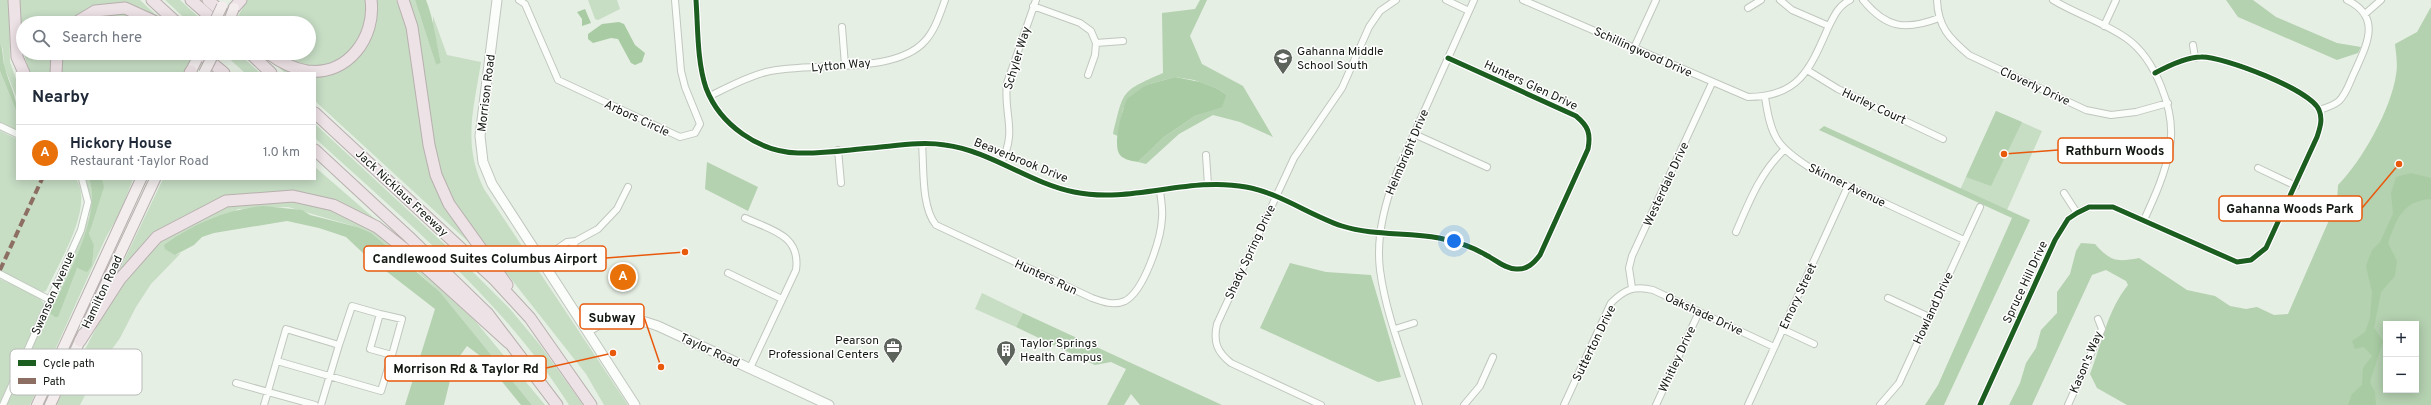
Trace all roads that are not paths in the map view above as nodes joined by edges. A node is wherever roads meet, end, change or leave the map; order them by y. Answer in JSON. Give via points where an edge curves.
{"nodes":[{"id":1,"x":14,"y":0,"type":"edge"},
{"id":2,"x":152,"y":0,"type":"edge"},
{"id":3,"x":191,"y":0,"type":"edge"},
{"id":4,"x":208,"y":0,"type":"edge"},
{"id":5,"x":371,"y":0,"type":"edge"},
{"id":6,"x":403,"y":0,"type":"edge"},
{"id":7,"x":498,"y":0,"type":"edge"},
{"id":8,"x":519,"y":0,"type":"edge"},
{"id":9,"x":675,"y":0,"type":"edge"},
{"id":10,"x":696,"y":0,"type":"edge"},
{"id":11,"x":945,"y":0,"type":"edge"},
{"id":12,"x":1396,"y":0,"type":"edge"},
{"id":13,"x":1446,"y":0,"type":"edge"},
{"id":14,"x":1474,"y":0,"type":"edge"},
{"id":15,"x":1523,"y":0,"type":"edge"},
{"id":16,"x":1656,"y":0,"type":"edge"},
{"id":17,"x":1761,"y":0,"type":"edge"},
{"id":18,"x":1780,"y":0,"type":"edge"},
{"id":19,"x":1850,"y":0,"type":"edge"},
{"id":20,"x":1863,"y":0,"type":"edge"},
{"id":21,"x":1937,"y":0,"type":"edge"},
{"id":22,"x":2053,"y":0,"type":"edge"},
{"id":23,"x":2116,"y":0,"type":"edge"},
{"id":24,"x":2347,"y":0,"type":"edge"},
{"id":25,"x":2380,"y":0,"type":"edge"},
{"id":26,"x":223,"y":3,"type":"edge"},
{"id":27,"x":238,"y":3,"type":"edge"},
{"id":28,"x":1035,"y":3,"type":"edge"},
{"id":29,"x":1748,"y":8,"type":"dead end"},
{"id":30,"x":1469,"y":11,"type":"junction"},
{"id":31,"x":2365,"y":14,"type":"junction"},
{"id":32,"x":87,"y":16,"type":"edge"},
{"id":33,"x":143,"y":16,"type":"edge"},
{"id":34,"x":169,"y":16,"type":"edge"},
{"id":35,"x":209,"y":16,"type":"edge"},
{"id":36,"x":217,"y":16,"type":"edge"},
{"id":37,"x":226,"y":16,"type":"edge"},
{"id":38,"x":232,"y":16,"type":"edge"},
{"id":39,"x":1938,"y":18,"type":"junction"},
{"id":40,"x":1829,"y":26,"type":"junction"},
{"id":41,"x":2104,"y":26,"type":"junction"},
{"id":42,"x":842,"y":27,"type":"dead end"},
{"id":43,"x":16,"y":38,"type":"edge"},
{"id":44,"x":1123,"y":41,"type":"dead end"},
{"id":45,"x":1096,"y":43,"type":"junction"},
{"id":46,"x":2193,"y":45,"type":"dead end"},
{"id":47,"x":1634,"y":48,"type":"junction"},
{"id":48,"x":1448,"y":58,"type":"junction"},
{"id":49,"x":2195,"y":58,"type":"junction"},
{"id":50,"x":18,"y":60,"type":"edge"},
{"id":51,"x":57,"y":60,"type":"edge"},
{"id":52,"x":196,"y":60,"type":"edge"},
{"id":53,"x":208,"y":60,"type":"edge"},
{"id":54,"x":210,"y":60,"type":"edge"},
{"id":55,"x":217,"y":60,"type":"edge"},
{"id":56,"x":257,"y":60,"type":"edge"},
{"id":57,"x":280,"y":60,"type":"edge"},
{"id":58,"x":845,"y":65,"type":"junction"},
{"id":59,"x":1807,"y":70,"type":"junction"},
{"id":60,"x":24,"y":72,"type":"edge"},
{"id":61,"x":56,"y":72,"type":"edge"},
{"id":62,"x":190,"y":72,"type":"edge"},
{"id":63,"x":204,"y":72,"type":"edge"},
{"id":64,"x":223,"y":72,"type":"edge"},
{"id":65,"x":230,"y":72,"type":"edge"},
{"id":66,"x":270,"y":72,"type":"edge"},
{"id":67,"x":2155,"y":73,"type":"junction"},
{"id":68,"x":1088,"y":75,"type":"dead end"},
{"id":69,"x":1712,"y":83,"type":"junction"},
{"id":70,"x":710,"y":96,"type":"junction"},
{"id":71,"x":1765,"y":97,"type":"junction"},
{"id":72,"x":2168,"y":103,"type":"junction"},
{"id":73,"x":2319,"y":110,"type":"junction"},
{"id":74,"x":316,"y":114,"type":"edge"},
{"id":75,"x":0,"y":126,"type":"edge"},
{"id":76,"x":16,"y":134,"type":"edge"},
{"id":77,"x":1414,"y":134,"type":"junction"},
{"id":78,"x":1942,"y":139,"type":"dead end"},
{"id":79,"x":922,"y":144,"type":"junction"},
{"id":80,"x":838,"y":150,"type":"junction"},
{"id":81,"x":1784,"y":150,"type":"junction"},
{"id":82,"x":316,"y":151,"type":"edge"},
{"id":83,"x":1206,"y":155,"type":"dead end"},
{"id":84,"x":1001,"y":162,"type":"junction"},
{"id":85,"x":1487,"y":167,"type":"dead end"},
{"id":86,"x":2258,"y":168,"type":"dead end"},
{"id":87,"x":82,"y":180,"type":"edge"},
{"id":88,"x":141,"y":180,"type":"edge"},
{"id":89,"x":155,"y":180,"type":"edge"},
{"id":90,"x":841,"y":183,"type":"dead end"},
{"id":91,"x":1208,"y":185,"type":"junction"},
{"id":92,"x":1848,"y":186,"type":"junction"},
{"id":93,"x":2296,"y":186,"type":"junction"},
{"id":94,"x":628,"y":187,"type":"dead end"},
{"id":95,"x":1160,"y":191,"type":"junction"},
{"id":96,"x":2064,"y":193,"type":"dead end"},
{"id":97,"x":1276,"y":196,"type":"junction"},
{"id":98,"x":1980,"y":207,"type":"dead end"},
{"id":99,"x":2077,"y":213,"type":"junction"},
{"id":100,"x":745,"y":218,"type":"dead end"},
{"id":101,"x":2144,"y":220,"type":"junction"},
{"id":102,"x":1381,"y":232,"type":"junction"},
{"id":103,"x":1736,"y":232,"type":"dead end"},
{"id":104,"x":1964,"y":240,"type":"junction"},
{"id":105,"x":547,"y":260,"type":"junction"},
{"id":106,"x":1523,"y":269,"type":"joint"},
{"id":107,"x":728,"y":273,"type":"dead end"},
{"id":108,"x":0,"y":274,"type":"edge"},
{"id":109,"x":1632,"y":288,"type":"junction"},
{"id":110,"x":1888,"y":298,"type":"dead end"},
{"id":111,"x":782,"y":299,"type":"junction"},
{"id":112,"x":50,"y":300,"type":"junction"},
{"id":113,"x":1699,"y":312,"type":"junction"},
{"id":114,"x":380,"y":314,"type":"junction"},
{"id":115,"x":1929,"y":317,"type":"junction"},
{"id":116,"x":530,"y":318,"type":"junction"},
{"id":117,"x":2098,"y":319,"type":"dead end"},
{"id":118,"x":1414,"y":323,"type":"dead end"},
{"id":119,"x":1395,"y":328,"type":"junction"},
{"id":120,"x":1782,"y":329,"type":"junction"},
{"id":121,"x":589,"y":330,"type":"junction"},
{"id":122,"x":80,"y":341,"type":"junction"},
{"id":123,"x":509,"y":343,"type":"junction"},
{"id":124,"x":1814,"y":344,"type":"dead end"},
{"id":125,"x":339,"y":345,"type":"junction"},
{"id":126,"x":1774,"y":347,"type":"junction"},
{"id":127,"x":28,"y":349,"type":"edge"},
{"id":128,"x":63,"y":349,"type":"edge"},
{"id":129,"x":76,"y":349,"type":"edge"},
{"id":130,"x":392,"y":355,"type":"junction"},
{"id":131,"x":1493,"y":357,"type":"dead end"},
{"id":132,"x":277,"y":361,"type":"junction"},
{"id":133,"x":750,"y":368,"type":"junction"},
{"id":134,"x":329,"y":376,"type":"junction"},
{"id":135,"x":236,"y":383,"type":"dead end"},
{"id":136,"x":10,"y":389,"type":"edge"},
{"id":137,"x":268,"y":392,"type":"junction"},
{"id":138,"x":42,"y":395,"type":"edge"},
{"id":139,"x":55,"y":395,"type":"edge"},
{"id":140,"x":3,"y":405,"type":"edge"},
{"id":141,"x":37,"y":405,"type":"edge"},
{"id":142,"x":50,"y":405,"type":"edge"},
{"id":143,"x":264,"y":405,"type":"edge"},
{"id":144,"x":315,"y":405,"type":"edge"},
{"id":145,"x":321,"y":405,"type":"edge"},
{"id":146,"x":557,"y":405,"type":"edge"},
{"id":147,"x":591,"y":405,"type":"edge"},
{"id":148,"x":635,"y":405,"type":"edge"},
{"id":149,"x":829,"y":405,"type":"edge"},
{"id":150,"x":1321,"y":405,"type":"edge"},
{"id":151,"x":1419,"y":405,"type":"edge"},
{"id":152,"x":1464,"y":405,"type":"edge"},
{"id":153,"x":1564,"y":405,"type":"edge"},
{"id":154,"x":1656,"y":405,"type":"edge"},
{"id":155,"x":1748,"y":405,"type":"edge"},
{"id":156,"x":1880,"y":405,"type":"edge"},
{"id":157,"x":1980,"y":405,"type":"edge"},
{"id":158,"x":2068,"y":405,"type":"edge"}],
"edges":[{"from":1,"to":43,"type":"highway"},
{"from":2,"to":34,"type":"highway"},
{"from":3,"to":35,"type":"highway"},
{"from":4,"to":37,"type":"highway"},
{"from":5,"to":57,"type":"highway","via":[[373,12],[369,32],[359,50],[343,63],[320,71],[307,71]]},
{"from":6,"to":116,"type":"highway","via":[[412,27],[429,145],[436,175],[449,204]]},
{"from":7,"to":105,"type":"main road","name":"Morrison Road","via":[[480,136],[482,162],[492,184]]},
{"from":8,"to":9,"type":"street","name":"Arbors Circle","via":[[525,4],[558,80],[680,137],[695,132],[700,124],[681,71]]},
{"from":10,"to":70,"type":"street","name":"Beaverbrook Drive","via":[[699,49]]},
{"from":11,"to":58,"type":"street","name":"Lytton Way","via":[[934,27],[925,41],[912,52],[886,61]]},
{"from":12,"to":97,"type":"street","name":"Shady Spring Drive","via":[[1380,11],[1369,27],[1342,88],[1294,158]]},
{"from":13,"to":30,"type":"street"},
{"from":14,"to":30,"type":"street","name":"Helmbright Drive"},
{"from":15,"to":47,"type":"street","name":"Schillingwood Drive"},
{"from":16,"to":47,"type":"street"},
{"from":17,"to":29,"type":"street"},
{"from":18,"to":40,"type":"street","via":[[1792,10]]},
{"from":19,"to":40,"type":"street","via":[[1840,6]]},
{"from":20,"to":39,"type":"street","via":[[1876,16],[1899,26],[1924,24]]},
{"from":21,"to":39,"type":"street","name":"Cloverly Drive"},
{"from":22,"to":41,"type":"street"},
{"from":23,"to":41,"type":"street"},
{"from":24,"to":31,"type":"street"},
{"from":25,"to":31,"type":"street"},
{"from":26,"to":36,"type":"main road","bridge":true},
{"from":27,"to":38,"type":"main road","bridge":true},
{"from":28,"to":45,"type":"street","via":[[1080,23],[1091,31]]},
{"from":28,"to":84,"type":"street","name":"Schyler Way","via":[[1006,83],[1010,138]]},
{"from":30,"to":48,"type":"street","name":"Helmbright Drive"},
{"from":31,"to":73,"type":"street","via":[[2370,27],[2368,42],[2346,91],[2334,104]]},
{"from":32,"to":33,"type":"highway","via":[[95,11],[125,8]]},
{"from":39,"to":72,"type":"street","name":"Cloverly Drive","via":[[1953,41],[1969,55],[2086,110],[2111,115],[2136,112]]},
{"from":40,"to":59,"type":"street"},
{"from":41,"to":67,"type":"street","via":[[2127,38],[2145,56]]},
{"from":42,"to":58,"type":"street"},
{"from":44,"to":45,"type":"street"},
{"from":45,"to":68,"type":"street"},
{"from":46,"to":49,"type":"street"},
{"from":47,"to":69,"type":"street","name":"Schillingwood Drive"},
{"from":48,"to":77,"type":"street","name":"Helmbright Drive"},
{"from":48,"to":106,"type":"street","name":"Hunters Glen Drive","via":[[1576,116],[1586,124],[1590,136],[1588,149],[1540,255],[1533,264]]},
{"from":49,"to":67,"type":"street","via":[[2167,66]]},
{"from":49,"to":73,"type":"street","via":[[2237,63],[2301,93],[2312,100]]},
{"from":50,"to":60,"type":"highway"},
{"from":51,"to":61,"type":"highway"},
{"from":52,"to":62,"type":"main road"},
{"from":53,"to":64,"type":"highway"},
{"from":54,"to":63,"type":"main road","bridge":true},
{"from":55,"to":65,"type":"highway"},
{"from":56,"to":66,"type":"highway"},
{"from":58,"to":70,"type":"street","name":"Lytton Way","via":[[766,72]]},
{"from":59,"to":71,"type":"street","via":[[1791,87]]},
{"from":59,"to":78,"type":"street","name":"Hurley Court","via":[[1838,89]]},
{"from":67,"to":72,"type":"street"},
{"from":69,"to":71,"type":"street","name":"Schillingwood Drive","via":[[1748,97]]},
{"from":69,"to":109,"type":"street","name":"Westerdale Drive","via":[[1632,256],[1629,268]]},
{"from":70,"to":80,"type":"street","name":"Beaverbrook Drive","via":[[717,109],[736,130],[759,144],[796,153]]},
{"from":71,"to":81,"type":"street","name":"Skinner Avenue","via":[[1772,131]]},
{"from":72,"to":101,"type":"street","via":[[2171,144],[2160,185]]},
{"from":73,"to":93,"type":"street","via":[[2322,124]]},
{"from":74,"to":116,"type":"highway","name":"Jack Nicklaus Freeway","via":[[495,280]]},
{"from":75,"to":76,"type":"street"},
{"from":77,"to":85,"type":"street"},
{"from":77,"to":102,"type":"street","name":"Helmbright Drive","via":[[1387,198]]},
{"from":79,"to":80,"type":"street","name":"Beaverbrook Drive"},
{"from":79,"to":84,"type":"street","name":"Beaverbrook Drive","via":[[944,144],[966,149]]},
{"from":79,"to":95,"type":"street","name":"Hunters Run","via":[[926,205],[930,218],[936,225],[1108,304],[1125,301],[1135,292],[1155,251],[1162,218]]},
{"from":80,"to":90,"type":"street"},
{"from":81,"to":92,"type":"street","name":"Skinner Avenue","via":[[1812,169]]},
{"from":81,"to":103,"type":"street","via":[[1772,161],[1758,183]]},
{"from":82,"to":123,"type":"highway","via":[[462,287],[488,314]]},
{"from":83,"to":91,"type":"street"},
{"from":84,"to":95,"type":"street","name":"Beaverbrook Drive","via":[[1045,184],[1074,192],[1096,195]]},
{"from":86,"to":93,"type":"street"},
{"from":87,"to":112,"type":"street","name":"Swanson Avenue","via":[[86,190],[87,213]]},
{"from":88,"to":128,"type":"main road","name":"Hamilton Road"},
{"from":89,"to":122,"type":"main road","name":"Hamilton Road"},
{"from":91,"to":95,"type":"street","name":"Beaverbrook Drive"},
{"from":91,"to":97,"type":"street","name":"Beaverbrook Drive","via":[[1247,187]]},
{"from":92,"to":104,"type":"street","name":"Skinner Avenue"},
{"from":92,"to":120,"type":"street","name":"Emory Street"},
{"from":93,"to":101,"type":"street","name":"Spruce Hill Drive","via":[[2266,248],[2252,260],[2231,260]]},
{"from":94,"to":105,"type":"street","via":[[617,209],[598,228],[576,241],[567,242],[551,253]]},
{"from":96,"to":99,"type":"street"},
{"from":97,"to":102,"type":"street","name":"Beaverbrook Drive","via":[[1343,226]]},
{"from":97,"to":150,"type":"street","name":"Shady Spring Drive","via":[[1217,324],[1215,346],[1231,363]]},
{"from":98,"to":104,"type":"street","name":"Howland Drive"},
{"from":99,"to":101,"type":"street","name":"Spruce Hill Drive","via":[[2089,207],[2113,207]]},
{"from":99,"to":157,"type":"street","name":"Spruce Hill Drive","via":[[2068,219],[2056,240]]},
{"from":100,"to":111,"type":"street","via":[[784,236],[793,245],[797,257],[796,270]]},
{"from":102,"to":106,"type":"street","name":"Beaverbrook Drive","via":[[1440,238],[1484,253],[1509,268]]},
{"from":102,"to":119,"type":"street","name":"Helmbright Drive","via":[[1380,269]]},
{"from":104,"to":115,"type":"street","name":"Howland Drive"},
{"from":105,"to":121,"type":"main road","name":"Morrison Road"},
{"from":107,"to":111,"type":"street"},
{"from":108,"to":112,"type":"street"},
{"from":109,"to":113,"type":"street","name":"Oakshade Drive","via":[[1643,287],[1653,290]]},
{"from":109,"to":153,"type":"street","name":"Sutterton Drive","via":[[1620,294],[1611,303]]},
{"from":110,"to":115,"type":"street"},
{"from":111,"to":133,"type":"street"},
{"from":112,"to":127,"type":"street","name":"Swanson Avenue"},
{"from":113,"to":126,"type":"street","name":"Oakshade Drive"},
{"from":113,"to":154,"type":"street","name":"Whitley Drive"},
{"from":114,"to":125,"type":"street","via":[[352,306]]},
{"from":114,"to":130,"type":"street","via":[[370,349]]},
{"from":114,"to":130,"type":"street","via":[[402,319]]},
{"from":115,"to":156,"type":"street","name":"Howland Drive","via":[[1899,383]]},
{"from":116,"to":147,"type":"highway","name":"Jack Nicklaus Freeway"},
{"from":117,"to":158,"type":"street","name":"Kason's Way","via":[[2102,329]]},
{"from":118,"to":119,"type":"street"},
{"from":119,"to":151,"type":"street","name":"Helmbright Drive"},
{"from":120,"to":124,"type":"street"},
{"from":120,"to":126,"type":"street","name":"Emory Street"},
{"from":121,"to":133,"type":"main road","name":"Taylor Road","via":[[604,321],[629,316],[658,326]]},
{"from":121,"to":148,"type":"main road","name":"Morrison Road"},
{"from":122,"to":123,"type":"highway","via":[[120,278],[157,237],[226,201],[293,196],[333,205],[377,227],[411,254]]},
{"from":122,"to":129,"type":"main road","name":"Hamilton Road"},
{"from":123,"to":146,"type":"highway"},
{"from":125,"to":132,"type":"street","via":[[286,328]]},
{"from":125,"to":134,"type":"street"},
{"from":126,"to":155,"type":"street","name":"Emory Street"},
{"from":130,"to":134,"type":"street","via":[[381,391]]},
{"from":131,"to":152,"type":"street","via":[[1480,386]]},
{"from":132,"to":134,"type":"street"},
{"from":132,"to":137,"type":"street"},
{"from":133,"to":149,"type":"main road","name":"Taylor Road"},
{"from":134,"to":145,"type":"street"},
{"from":135,"to":137,"type":"street"},
{"from":136,"to":140,"type":"street","name":"Swanson Avenue"},
{"from":137,"to":143,"type":"street"},
{"from":137,"to":144,"type":"street"},
{"from":138,"to":141,"type":"main road","name":"Hamilton Road"},
{"from":139,"to":142,"type":"main road","name":"Hamilton Road"}]}
